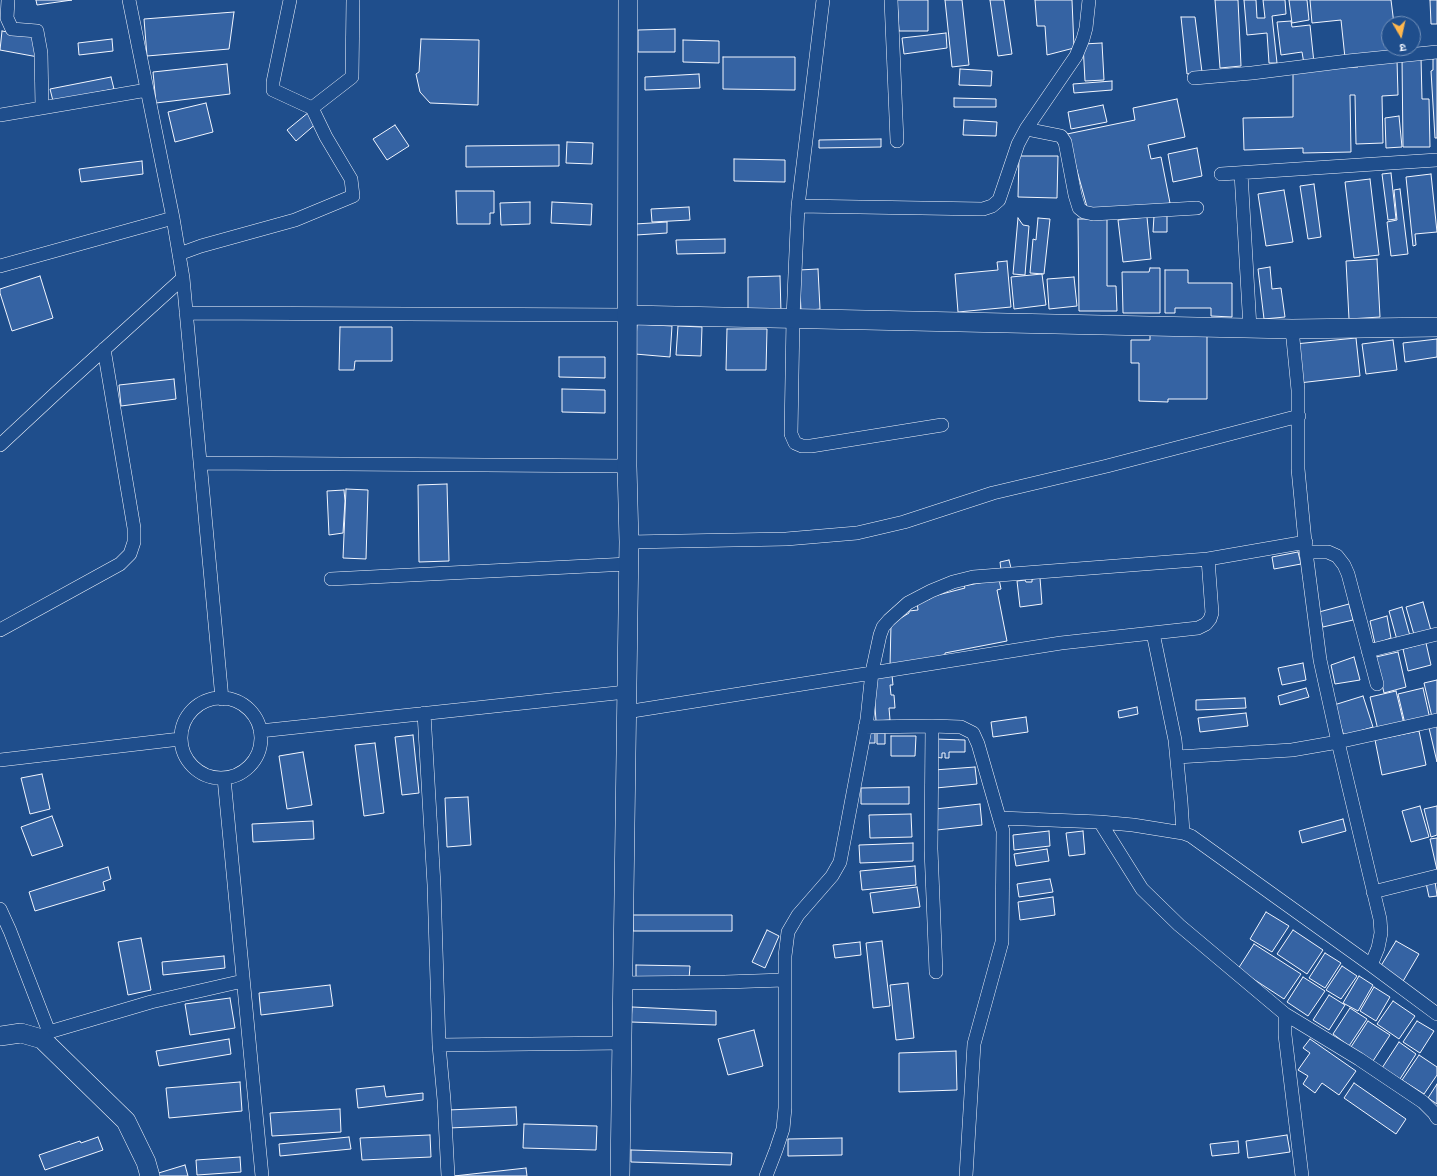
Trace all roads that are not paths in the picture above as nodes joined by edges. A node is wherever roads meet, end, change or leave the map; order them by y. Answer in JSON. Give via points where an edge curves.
{"nodes":[{"id":1,"x":8,"y":0,"type":"edge"},
{"id":2,"x":129,"y":0,"type":"edge"},
{"id":3,"x":290,"y":0,"type":"edge"},
{"id":4,"x":353,"y":0,"type":"edge"},
{"id":5,"x":628,"y":0,"type":"edge"},
{"id":6,"x":823,"y":0,"type":"edge"},
{"id":7,"x":891,"y":0,"type":"edge"},
{"id":8,"x":1089,"y":0,"type":"edge"},
{"id":9,"x":1437,"y":52,"type":"edge"},
{"id":10,"x":1194,"y":78,"type":"dead end"},
{"id":11,"x":147,"y":90,"type":"junction"},
{"id":12,"x":42,"y":107,"type":"junction"},
{"id":13,"x":312,"y":108,"type":"junction"},
{"id":14,"x":0,"y":115,"type":"edge"},
{"id":15,"x":1026,"y":129,"type":"junction"},
{"id":16,"x":897,"y":141,"type":"dead end"},
{"id":17,"x":1437,"y":160,"type":"edge"},
{"id":18,"x":1241,"y":173,"type":"junction"},
{"id":19,"x":1221,"y":174,"type":"dead end"},
{"id":20,"x":798,"y":206,"type":"junction"},
{"id":21,"x":1197,"y":208,"type":"dead end"},
{"id":22,"x":174,"y":218,"type":"junction"},
{"id":23,"x":179,"y":254,"type":"junction"},
{"id":24,"x":0,"y":266,"type":"edge"},
{"id":25,"x":183,"y":278,"type":"junction"},
{"id":26,"x":186,"y":313,"type":"junction"},
{"id":27,"x":628,"y":315,"type":"junction"},
{"id":28,"x":793,"y":318,"type":"junction"},
{"id":29,"x":1437,"y":327,"type":"edge"},
{"id":30,"x":1259,"y":328,"type":"junction"},
{"id":31,"x":1292,"y":329,"type":"junction"},
{"id":32,"x":104,"y":349,"type":"junction"},
{"id":33,"x":1299,"y":416,"type":"junction"},
{"id":34,"x":942,"y":425,"type":"dead end"},
{"id":35,"x":0,"y":445,"type":"edge"},
{"id":36,"x":201,"y":464,"type":"junction"},
{"id":37,"x":627,"y":466,"type":"junction"},
{"id":38,"x":628,"y":542,"type":"junction"},
{"id":39,"x":1306,"y":547,"type":"junction"},
{"id":40,"x":1208,"y":559,"type":"junction"},
{"id":41,"x":628,"y":564,"type":"junction"},
{"id":42,"x":331,"y":579,"type":"dead end"},
{"id":43,"x":0,"y":630,"type":"edge"},
{"id":44,"x":1153,"y":633,"type":"junction"},
{"id":45,"x":1437,"y":634,"type":"edge"},
{"id":46,"x":1368,"y":651,"type":"junction"},
{"id":47,"x":872,"y":672,"type":"junction"},
{"id":48,"x":1377,"y":684,"type":"dead end"},
{"id":49,"x":626,"y":692,"type":"junction"},
{"id":50,"x":222,"y":699,"type":"junction"},
{"id":51,"x":626,"y":712,"type":"junction"},
{"id":52,"x":424,"y":713,"type":"junction"},
{"id":53,"x":1437,"y":720,"type":"edge"},
{"id":54,"x":932,"y":726,"type":"junction"},
{"id":55,"x":865,"y":727,"type":"junction"},
{"id":56,"x":260,"y":731,"type":"junction"},
{"id":57,"x":180,"y":739,"type":"junction"},
{"id":58,"x":1338,"y":742,"type":"junction"},
{"id":59,"x":1177,"y":757,"type":"junction"},
{"id":60,"x":0,"y":760,"type":"edge"},
{"id":61,"x":224,"y":778,"type":"junction"},
{"id":62,"x":1000,"y":818,"type":"junction"},
{"id":63,"x":1100,"y":822,"type":"junction"},
{"id":64,"x":1183,"y":833,"type":"junction"},
{"id":65,"x":1437,"y":876,"type":"edge"},
{"id":66,"x":1374,"y":892,"type":"junction"},
{"id":67,"x":0,"y":909,"type":"edge"},
{"id":68,"x":1371,"y":965,"type":"junction"},
{"id":69,"x":936,"y":972,"type":"dead end"},
{"id":70,"x":784,"y":980,"type":"junction"},
{"id":71,"x":243,"y":981,"type":"junction"},
{"id":72,"x":622,"y":982,"type":"junction"},
{"id":73,"x":1285,"y":1014,"type":"junction"},
{"id":74,"x":1437,"y":1014,"type":"edge"},
{"id":75,"x":46,"y":1035,"type":"junction"},
{"id":76,"x":0,"y":1036,"type":"edge"},
{"id":77,"x":622,"y":1043,"type":"junction"},
{"id":78,"x":439,"y":1045,"type":"junction"},
{"id":79,"x":1437,"y":1118,"type":"edge"},
{"id":80,"x":150,"y":1176,"type":"edge"},
{"id":81,"x":262,"y":1176,"type":"edge"},
{"id":82,"x":448,"y":1176,"type":"edge"},
{"id":83,"x":620,"y":1176,"type":"edge"},
{"id":84,"x":766,"y":1176,"type":"edge"},
{"id":85,"x":966,"y":1176,"type":"edge"},
{"id":86,"x":1302,"y":1176,"type":"edge"}],
"edges":[{"from":1,"to":12,"type":"street","via":[[7,18],[12,29],[37,31],[41,53]]},
{"from":2,"to":11,"type":"street"},
{"from":3,"to":13,"type":"street","via":[[273,82],[274,90]]},
{"from":4,"to":13,"type":"street","via":[[352,76]]},
{"from":5,"to":27,"type":"main road"},
{"from":6,"to":20,"type":"street"},
{"from":7,"to":16,"type":"street"},
{"from":8,"to":15,"type":"street","via":[[1086,28],[1076,56]]},
{"from":9,"to":10,"type":"street"},
{"from":11,"to":12,"type":"street"},
{"from":11,"to":22,"type":"street"},
{"from":12,"to":14,"type":"street"},
{"from":13,"to":23,"type":"street","via":[[351,180],[353,196],[295,220]]},
{"from":15,"to":20,"type":"street","via":[[998,200],[992,206],[983,209]]},
{"from":15,"to":21,"type":"street","via":[[1061,136],[1065,142],[1075,195],[1079,208],[1084,212],[1093,214]]},
{"from":17,"to":18,"type":"street"},
{"from":18,"to":19,"type":"street"},
{"from":18,"to":30,"type":"street"},
{"from":20,"to":28,"type":"street"},
{"from":22,"to":23,"type":"street"},
{"from":22,"to":24,"type":"street"},
{"from":23,"to":25,"type":"street"},
{"from":25,"to":26,"type":"street"},
{"from":25,"to":32,"type":"street"},
{"from":26,"to":27,"type":"street"},
{"from":26,"to":36,"type":"street"},
{"from":27,"to":28,"type":"main road"},
{"from":27,"to":37,"type":"main road"},
{"from":28,"to":30,"type":"main road"},
{"from":28,"to":34,"type":"street","via":[[790,418],[791,434],[795,443],[811,446]]},
{"from":29,"to":31,"type":"main road"},
{"from":30,"to":31,"type":"main road"},
{"from":31,"to":33,"type":"street"},
{"from":32,"to":35,"type":"street"},
{"from":32,"to":43,"type":"street","via":[[134,528],[134,542],[130,554],[120,564]]},
{"from":33,"to":38,"type":"street","via":[[993,493],[904,522],[857,533],[786,539]]},
{"from":33,"to":39,"type":"street","via":[[1298,469]]},
{"from":36,"to":37,"type":"street"},
{"from":36,"to":50,"type":"street"},
{"from":37,"to":38,"type":"main road"},
{"from":38,"to":41,"type":"main road"},
{"from":39,"to":40,"type":"street"},
{"from":39,"to":46,"type":"street","via":[[1337,556],[1344,565]]},
{"from":39,"to":58,"type":"street","via":[[1320,660]]},
{"from":40,"to":44,"type":"street","via":[[1212,613],[1210,619],[1198,628]]},
{"from":40,"to":47,"type":"street","via":[[1000,574],[953,582],[908,603],[889,620],[880,635]]},
{"from":41,"to":42,"type":"street"},
{"from":41,"to":49,"type":"main road"},
{"from":44,"to":47,"type":"street","via":[[1062,643]]},
{"from":44,"to":59,"type":"street"},
{"from":45,"to":46,"type":"street"},
{"from":46,"to":48,"type":"street"},
{"from":47,"to":51,"type":"street"},
{"from":47,"to":55,"type":"street"},
{"from":49,"to":51,"type":"main road"},
{"from":49,"to":52,"type":"street"},
{"from":50,"to":56,"type":"street","via":[[235,701],[247,708],[255,718]]},
{"from":50,"to":57,"type":"street","via":[[210,700],[188,715],[182,726]]},
{"from":51,"to":72,"type":"main road"},
{"from":52,"to":56,"type":"street"},
{"from":52,"to":78,"type":"street","via":[[434,885]]},
{"from":53,"to":58,"type":"street"},
{"from":54,"to":55,"type":"street"},
{"from":54,"to":62,"type":"street","via":[[961,727],[973,733]]},
{"from":54,"to":69,"type":"street","via":[[931,849]]},
{"from":55,"to":70,"type":"street","via":[[840,862],[832,876],[798,915],[788,932]]},
{"from":56,"to":61,"type":"street","via":[[256,757],[237,775]]},
{"from":57,"to":60,"type":"street"},
{"from":57,"to":61,"type":"street","via":[[189,763],[199,772],[211,777]]},
{"from":58,"to":59,"type":"street","via":[[1292,750]]},
{"from":58,"to":66,"type":"street"},
{"from":59,"to":64,"type":"street"},
{"from":61,"to":71,"type":"street"},
{"from":62,"to":63,"type":"street"},
{"from":62,"to":85,"type":"street","via":[[1003,831],[1002,942],[974,1044]]},
{"from":63,"to":64,"type":"street"},
{"from":63,"to":73,"type":"street","via":[[1142,889],[1179,925]]},
{"from":64,"to":68,"type":"street","via":[[1191,836]]},
{"from":65,"to":66,"type":"street"},
{"from":66,"to":68,"type":"street","via":[[1381,933]]},
{"from":67,"to":75,"type":"street"},
{"from":68,"to":74,"type":"street"},
{"from":70,"to":72,"type":"street"},
{"from":70,"to":84,"type":"street","via":[[785,1108],[783,1129]]},
{"from":71,"to":75,"type":"street","via":[[151,1002]]},
{"from":71,"to":81,"type":"street"},
{"from":72,"to":77,"type":"main road"},
{"from":73,"to":79,"type":"street","via":[[1359,1058],[1423,1102]]},
{"from":73,"to":86,"type":"street","via":[[1285,1035]]},
{"from":75,"to":76,"type":"main road","via":[[22,1033]]},
{"from":75,"to":80,"type":"main road","via":[[126,1121]]},
{"from":77,"to":78,"type":"street"},
{"from":77,"to":83,"type":"main road"},
{"from":78,"to":82,"type":"street"}]}
